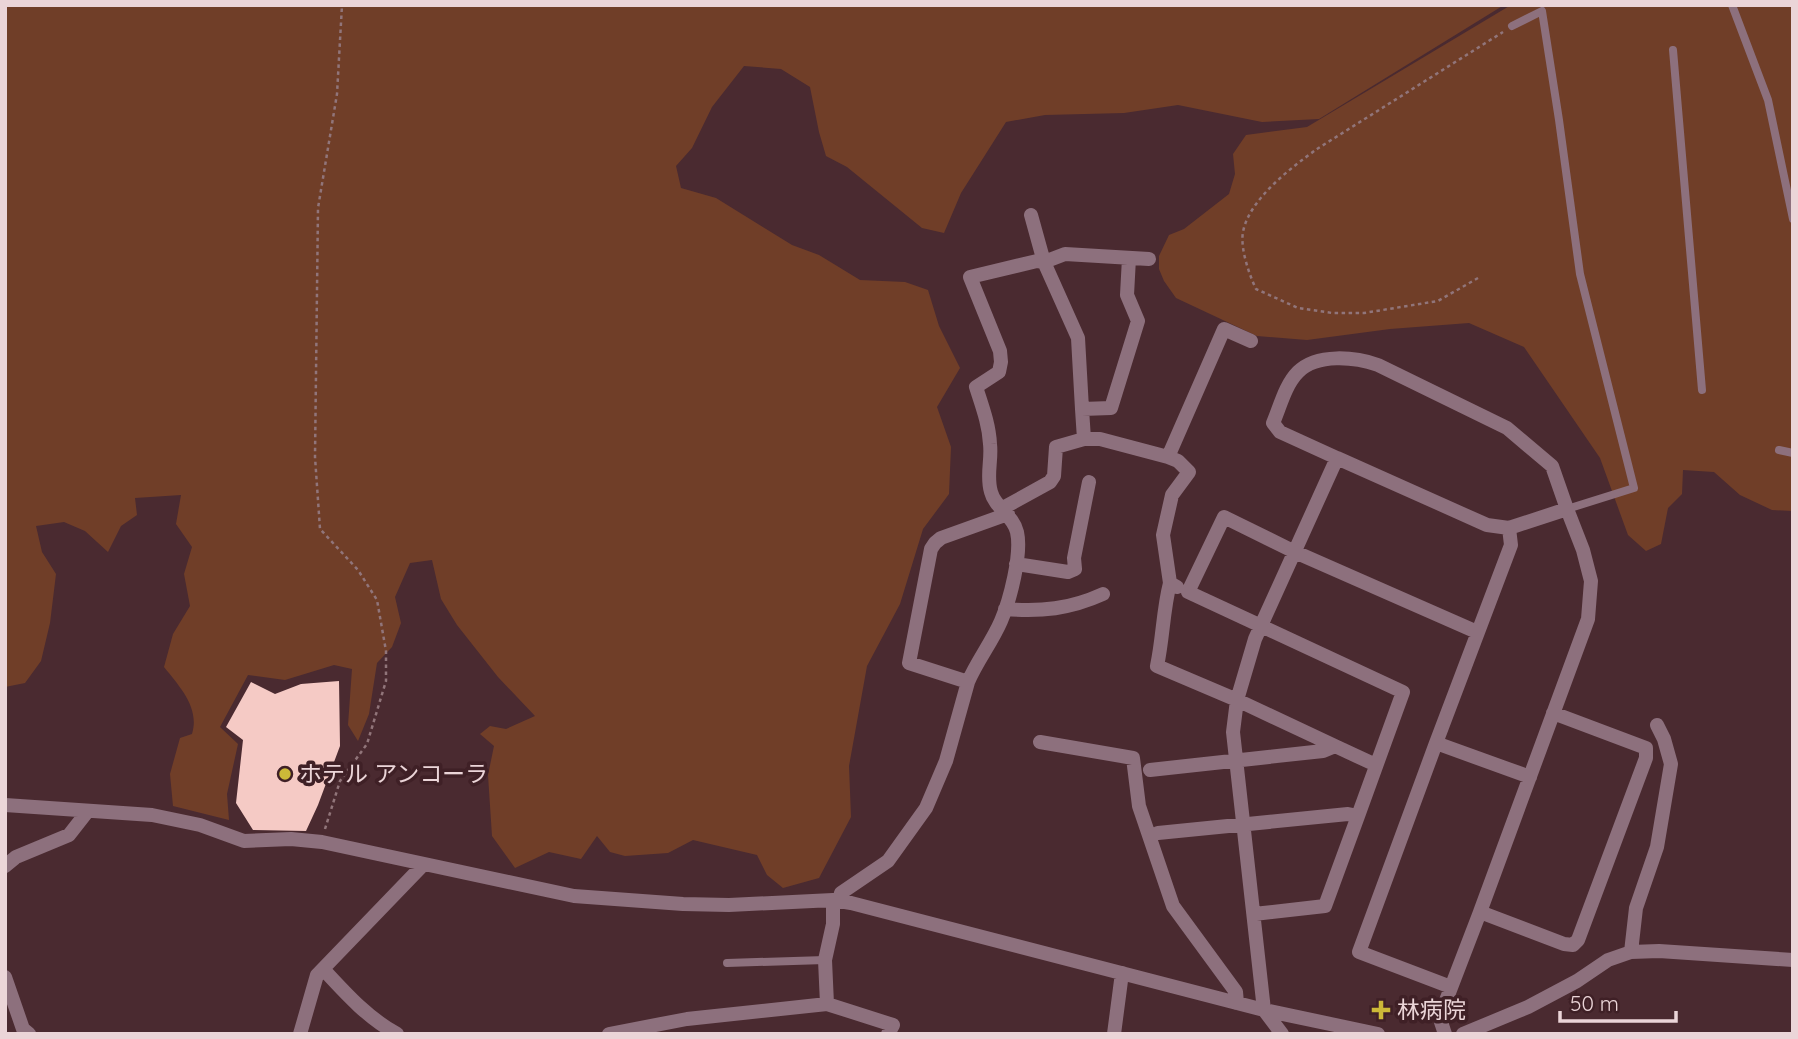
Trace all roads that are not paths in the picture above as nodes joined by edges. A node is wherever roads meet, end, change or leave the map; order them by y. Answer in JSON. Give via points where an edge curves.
{"nodes":[{"id":1,"x":1732,"y":5,"type":"edge"},
{"id":2,"x":1512,"y":26,"type":"road end"},
{"id":3,"x":1673,"y":50,"type":"dead end"},
{"id":4,"x":1031,"y":215,"type":"dead end"},
{"id":5,"x":1793,"y":219,"type":"edge"},
{"id":6,"x":1129,"y":258,"type":"junction"},
{"id":7,"x":1149,"y":259,"type":"dead end"},
{"id":8,"x":1044,"y":262,"type":"junction"},
{"id":9,"x":1251,"y":341,"type":"dead end"},
{"id":10,"x":1702,"y":390,"type":"dead end"},
{"id":11,"x":1082,"y":409,"type":"junction"},
{"id":12,"x":1084,"y":439,"type":"junction"},
{"id":13,"x":1779,"y":450,"type":"dead end"},
{"id":14,"x":1793,"y":453,"type":"edge"},
{"id":15,"x":1168,"y":457,"type":"junction"},
{"id":16,"x":1337,"y":458,"type":"junction"},
{"id":17,"x":1088,"y":482,"type":"dead end"},
{"id":18,"x":1567,"y":509,"type":"junction"},
{"id":19,"x":1005,"y":511,"type":"junction"},
{"id":20,"x":1509,"y":528,"type":"junction"},
{"id":21,"x":1295,"y":552,"type":"junction"},
{"id":22,"x":1016,"y":564,"type":"junction"},
{"id":23,"x":1170,"y":583,"type":"junction"},
{"id":24,"x":1188,"y":592,"type":"junction"},
{"id":25,"x":1103,"y":594,"type":"dead end"},
{"id":26,"x":1005,"y":609,"type":"junction"},
{"id":27,"x":1261,"y":626,"type":"junction"},
{"id":28,"x":1477,"y":632,"type":"junction"},
{"id":29,"x":968,"y":682,"type":"junction"},
{"id":30,"x":1237,"y":700,"type":"junction"},
{"id":31,"x":1553,"y":713,"type":"junction"},
{"id":32,"x":1657,"y":725,"type":"dead end"},
{"id":33,"x":1040,"y":742,"type":"dead end"},
{"id":34,"x":1436,"y":743,"type":"junction"},
{"id":35,"x":1335,"y":746,"type":"junction"},
{"id":36,"x":1236,"y":760,"type":"junction"},
{"id":37,"x":1376,"y":765,"type":"junction"},
{"id":38,"x":1150,"y":770,"type":"dead end"},
{"id":39,"x":1530,"y":777,"type":"junction"},
{"id":40,"x":5,"y":805,"type":"edge"},
{"id":41,"x":87,"y":812,"type":"junction"},
{"id":42,"x":1358,"y":816,"type":"junction"},
{"id":43,"x":1243,"y":825,"type":"junction"},
{"id":44,"x":1158,"y":833,"type":"dead end"},
{"id":45,"x":423,"y":865,"type":"junction"},
{"id":46,"x":5,"y":866,"type":"edge"},
{"id":47,"x":836,"y":900,"type":"junction"},
{"id":48,"x":1480,"y":912,"type":"junction"},
{"id":49,"x":1254,"y":914,"type":"junction"},
{"id":50,"x":1631,"y":952,"type":"junction"},
{"id":51,"x":825,"y":960,"type":"junction"},
{"id":52,"x":1793,"y":960,"type":"edge"},
{"id":53,"x":727,"y":963,"type":"dead end"},
{"id":54,"x":324,"y":970,"type":"junction"},
{"id":55,"x":1122,"y":973,"type":"junction"},
{"id":56,"x":5,"y":977,"type":"edge"},
{"id":57,"x":1451,"y":987,"type":"junction"},
{"id":58,"x":1237,"y":1003,"type":"junction"},
{"id":59,"x":827,"y":1004,"type":"junction"},
{"id":60,"x":1264,"y":1010,"type":"junction"},
{"id":61,"x":29,"y":1034,"type":"edge"},
{"id":62,"x":300,"y":1034,"type":"edge"},
{"id":63,"x":397,"y":1034,"type":"edge"},
{"id":64,"x":609,"y":1034,"type":"edge"},
{"id":65,"x":888,"y":1034,"type":"edge"},
{"id":66,"x":1114,"y":1034,"type":"edge"},
{"id":67,"x":1282,"y":1034,"type":"edge"},
{"id":68,"x":1378,"y":1034,"type":"edge"},
{"id":69,"x":1445,"y":1034,"type":"edge"},
{"id":70,"x":1463,"y":1034,"type":"edge"}],
"edges":[{"from":1,"to":5,"type":"lane","via":[[1768,100]]},
{"from":2,"to":18,"type":"lane","via":[[1542,11],[1580,274],[1634,488]]},
{"from":3,"to":10,"type":"lane"},
{"from":4,"to":8,"type":"street"},
{"from":6,"to":7,"type":"street"},
{"from":6,"to":8,"type":"street","via":[[1065,254]]},
{"from":6,"to":11,"type":"street","via":[[1127,295],[1138,321],[1111,408]]},
{"from":8,"to":11,"type":"street","via":[[1077,338]]},
{"from":8,"to":19,"type":"street","via":[[970,277],[1000,351],[999,372],[976,387],[991,445],[991,493]]},
{"from":9,"to":15,"type":"street","via":[[1224,329]]},
{"from":11,"to":12,"type":"street"},
{"from":12,"to":15,"type":"street"},
{"from":12,"to":19,"type":"street","via":[[1056,447],[1050,482]]},
{"from":13,"to":14,"type":"lane"},
{"from":15,"to":23,"type":"street","via":[[1189,472],[1172,495],[1163,535]]},
{"from":16,"to":18,"type":"street","via":[[1280,432],[1273,423],[1298,372],[1337,358],[1359,358],[1507,428],[1552,466]]},
{"from":16,"to":20,"type":"street","via":[[1486,525]]},
{"from":16,"to":21,"type":"street"},
{"from":17,"to":22,"type":"street","via":[[1074,569],[1068,572]]},
{"from":18,"to":20,"type":"street"},
{"from":18,"to":31,"type":"street","via":[[1591,581],[1588,619]]},
{"from":19,"to":22,"type":"street","via":[[1017,533]]},
{"from":19,"to":29,"type":"street","via":[[941,538],[932,549],[909,663]]},
{"from":20,"to":28,"type":"street","via":[[1511,545]]},
{"from":21,"to":24,"type":"street","via":[[1224,517]]},
{"from":21,"to":27,"type":"street"},
{"from":21,"to":28,"type":"street"},
{"from":22,"to":26,"type":"street"},
{"from":23,"to":24,"type":"street"},
{"from":23,"to":30,"type":"street","via":[[1157,666]]},
{"from":24,"to":27,"type":"street"},
{"from":25,"to":26,"type":"street","via":[[1079,605]]},
{"from":26,"to":29,"type":"street"},
{"from":27,"to":30,"type":"street"},
{"from":27,"to":37,"type":"street","via":[[1404,692]]},
{"from":28,"to":34,"type":"street"},
{"from":29,"to":47,"type":"street","via":[[946,761],[926,808],[888,860]]},
{"from":30,"to":35,"type":"street"},
{"from":30,"to":36,"type":"street"},
{"from":31,"to":39,"type":"street"},
{"from":31,"to":48,"type":"street","via":[[1646,748],[1646,758],[1573,945]]},
{"from":32,"to":50,"type":"street","via":[[1671,764],[1657,847],[1636,908]]},
{"from":33,"to":58,"type":"street","via":[[1133,758],[1139,806],[1174,906],[1236,992]]},
{"from":34,"to":39,"type":"street"},
{"from":34,"to":57,"type":"street","via":[[1359,952]]},
{"from":35,"to":36,"type":"street"},
{"from":35,"to":37,"type":"street"},
{"from":36,"to":38,"type":"street"},
{"from":36,"to":43,"type":"street"},
{"from":37,"to":42,"type":"street"},
{"from":39,"to":48,"type":"street"},
{"from":40,"to":41,"type":"street"},
{"from":41,"to":45,"type":"street","via":[[152,815],[201,825],[244,841],[322,842]]},
{"from":41,"to":46,"type":"street","via":[[69,835]]},
{"from":42,"to":43,"type":"street"},
{"from":42,"to":49,"type":"street","via":[[1325,905]]},
{"from":43,"to":44,"type":"street"},
{"from":43,"to":49,"type":"street"},
{"from":45,"to":47,"type":"street","via":[[574,896],[729,905]]},
{"from":45,"to":54,"type":"street"},
{"from":47,"to":51,"type":"street"},
{"from":47,"to":55,"type":"street"},
{"from":48,"to":57,"type":"street"},
{"from":49,"to":60,"type":"street"},
{"from":50,"to":52,"type":"street"},
{"from":50,"to":70,"type":"street","via":[[1608,960],[1528,1007]]},
{"from":51,"to":53,"type":"lane"},
{"from":51,"to":59,"type":"street"},
{"from":54,"to":62,"type":"street","via":[[317,975]]},
{"from":54,"to":63,"type":"street","via":[[376,1022]]},
{"from":55,"to":58,"type":"street"},
{"from":55,"to":66,"type":"street"},
{"from":56,"to":61,"type":"street","via":[[23,1029]]},
{"from":57,"to":69,"type":"street","via":[[1442,1011]]},
{"from":58,"to":60,"type":"street"},
{"from":59,"to":64,"type":"street","via":[[687,1018]]},
{"from":59,"to":65,"type":"street","via":[[893,1025]]},
{"from":60,"to":67,"type":"street"},
{"from":60,"to":68,"type":"street"}]}
